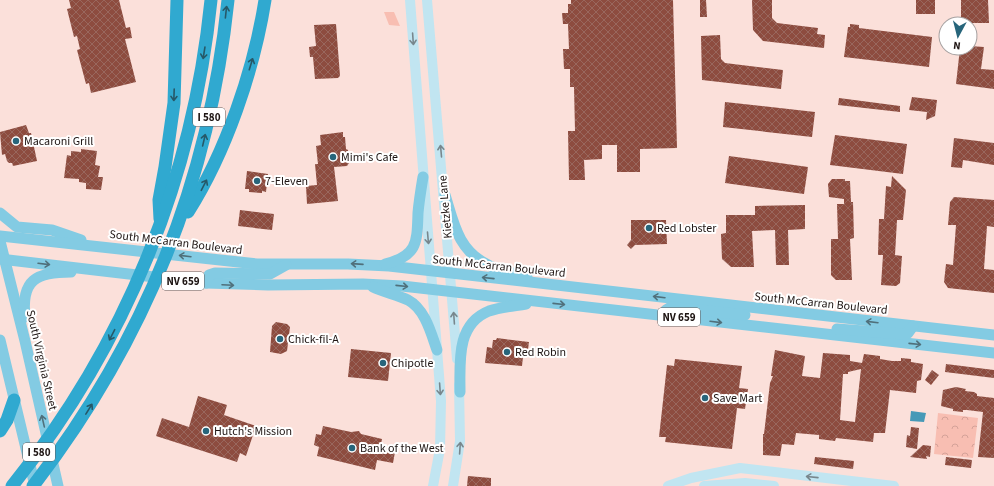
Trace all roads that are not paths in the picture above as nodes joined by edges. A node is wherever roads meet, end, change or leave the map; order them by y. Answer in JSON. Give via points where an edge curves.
{"nodes":[{"id":1,"x":177,"y":0,"type":"edge"},
{"id":2,"x":211,"y":0,"type":"edge"},
{"id":3,"x":228,"y":0,"type":"edge"},
{"id":4,"x":265,"y":0,"type":"edge"},
{"id":5,"x":410,"y":0,"type":"edge"},
{"id":6,"x":428,"y":0,"type":"edge"},
{"id":7,"x":423,"y":177,"type":"junction"},
{"id":8,"x":444,"y":195,"type":"junction"},
{"id":9,"x":0,"y":213,"type":"edge"},
{"id":10,"x":160,"y":229,"type":"junction"},
{"id":11,"x":176,"y":230,"type":"junction"},
{"id":12,"x":0,"y":236,"type":"edge"},
{"id":13,"x":0,"y":241,"type":"edge"},
{"id":14,"x":95,"y":245,"type":"junction"},
{"id":15,"x":2,"y":259,"type":"edge"},
{"id":16,"x":286,"y":264,"type":"junction"},
{"id":17,"x":378,"y":265,"type":"junction"},
{"id":18,"x":103,"y":271,"type":"junction"},
{"id":19,"x":430,"y":272,"type":"junction"},
{"id":20,"x":451,"y":274,"type":"junction"},
{"id":21,"x":206,"y":283,"type":"junction"},
{"id":22,"x":363,"y":284,"type":"junction"},
{"id":23,"x":568,"y":287,"type":"junction"},
{"id":24,"x":433,"y":290,"type":"junction"},
{"id":25,"x":453,"y":292,"type":"junction"},
{"id":26,"x":541,"y":302,"type":"junction"},
{"id":27,"x":794,"y":313,"type":"junction"},
{"id":28,"x":665,"y":316,"type":"junction"},
{"id":29,"x":913,"y":326,"type":"junction"},
{"id":30,"x":812,"y":332,"type":"junction"},
{"id":31,"x":994,"y":335,"type":"edge"},
{"id":32,"x":0,"y":340,"type":"edge"},
{"id":33,"x":437,"y":350,"type":"junction"},
{"id":34,"x":994,"y":353,"type":"edge"},
{"id":35,"x":31,"y":367,"type":"junction"},
{"id":36,"x":460,"y":392,"type":"junction"},
{"id":37,"x":14,"y":400,"type":"junction"},
{"id":38,"x":0,"y":431,"type":"edge"},
{"id":39,"x":12,"y":486,"type":"edge"},
{"id":40,"x":34,"y":486,"type":"edge"},
{"id":41,"x":58,"y":486,"type":"edge"},
{"id":42,"x":434,"y":486,"type":"edge"},
{"id":43,"x":453,"y":486,"type":"edge"},
{"id":44,"x":668,"y":486,"type":"edge"},
{"id":45,"x":704,"y":486,"type":"edge"},
{"id":46,"x":774,"y":486,"type":"edge"},
{"id":47,"x":894,"y":486,"type":"edge"}],
"edges":[{"from":1,"to":10,"type":"highway","one_way":true,"via":[[174,103],[159,200]]},
{"from":2,"to":10,"type":"highway","number":"I 580","one_way":true,"via":[[192,118]]},
{"from":11,"to":3,"type":"highway","number":"I 580","one_way":true,"via":[[190,191],[211,108],[220,66]]},
{"from":11,"to":4,"type":"highway","one_way":true,"via":[[198,196],[230,123],[255,51]]},
{"from":5,"to":7,"type":"main road","name":"Kietzke Lane","one_way":true},
{"from":8,"to":6,"type":"main road","name":"Kietzke Lane","one_way":true},
{"from":7,"to":17,"type":"main road","via":[[417,239],[405,256]]},
{"from":7,"to":19,"type":"main road","name":"Kietzke Lane","one_way":true},
{"from":8,"to":20,"type":"main road","name":"Kietzke Lane"},
{"from":8,"to":23,"type":"main road","via":[[458,235],[469,252],[488,265]]},
{"from":9,"to":14,"type":"main road","via":[[17,227],[52,230]]},
{"from":10,"to":39,"type":"highway","number":"I 580","one_way":true,"via":[[130,300],[100,358],[64,416]]},
{"from":40,"to":11,"type":"highway","number":"I 580","one_way":true,"via":[[67,442],[112,370],[147,302]]},
{"from":12,"to":14,"type":"main road","name":"South McCarran Boulevard","number":"NV 659"},
{"from":13,"to":15,"type":"main road","name":"South Virginia Street"},
{"from":16,"to":14,"type":"main road","name":"South McCarran Boulevard","number":"NV 659","one_way":true,"via":[[236,262]]},
{"from":15,"to":18,"type":"main road","number":"NV 659","one_way":true},
{"from":15,"to":35,"type":"main road","name":"South Virginia Street"},
{"from":17,"to":16,"type":"main road","name":"South McCarran Boulevard","number":"NV 659","one_way":true},
{"from":16,"to":21,"type":"main road","via":[[270,274],[215,273],[209,275]]},
{"from":17,"to":19,"type":"main road","name":"South McCarran Boulevard","number":"NV 659"},
{"from":18,"to":21,"type":"main road","number":"NV 659"},
{"from":18,"to":35,"type":"main road","via":[[52,274],[41,276],[30,284],[24,302]]},
{"from":19,"to":20,"type":"main road","name":"South McCarran Boulevard","number":"NV 659"},
{"from":19,"to":24,"type":"main road","name":"Kietzke Lane"},
{"from":23,"to":20,"type":"main road","name":"South McCarran Boulevard","number":"NV 659","one_way":true},
{"from":20,"to":25,"type":"main road","name":"Kietzke Lane"},
{"from":21,"to":22,"type":"main road","number":"NV 659","one_way":true},
{"from":22,"to":24,"type":"main road","number":"NV 659","one_way":true},
{"from":22,"to":33,"type":"main road","via":[[408,301],[418,308],[430,329]]},
{"from":27,"to":23,"type":"main road","name":"South McCarran Boulevard","number":"NV 659","one_way":true},
{"from":24,"to":25,"type":"main road","number":"NV 659"},
{"from":24,"to":33,"type":"main road","name":"Kietzke Lane"},
{"from":25,"to":26,"type":"main road","number":"NV 659"},
{"from":36,"to":25,"type":"main road","name":"Kietzke Lane","one_way":true},
{"from":26,"to":28,"type":"main road","number":"NV 659","one_way":true},
{"from":26,"to":36,"type":"main road","via":[[490,311],[470,324],[463,339],[460,357]]},
{"from":27,"to":28,"type":"main road","via":[[760,316],[671,307],[666,310]]},
{"from":29,"to":27,"type":"main road","name":"South McCarran Boulevard","number":"NV 659","one_way":true},
{"from":28,"to":30,"type":"main road","number":"NV 659","one_way":true},
{"from":29,"to":30,"type":"main road","via":[[904,334],[833,328]]},
{"from":29,"to":31,"type":"main road","name":"South McCarran Boulevard","number":"NV 659"},
{"from":30,"to":34,"type":"main road","number":"NV 659","one_way":true},
{"from":32,"to":37,"type":"main road"},
{"from":33,"to":42,"type":"main road","name":"Kietzke Lane","one_way":true,"via":[[441,439]]},
{"from":41,"to":35,"type":"main road","name":"South Virginia Street","one_way":true},
{"from":43,"to":36,"type":"main road","name":"Kietzke Lane","one_way":true,"via":[[459,454]]},
{"from":37,"to":38,"type":"highway"},
{"from":37,"to":40,"type":"main road"},
{"from":47,"to":44,"type":"main road","one_way":true,"via":[[740,468],[691,478]]},
{"from":45,"to":46,"type":"main road","via":[[745,483]]}]}
